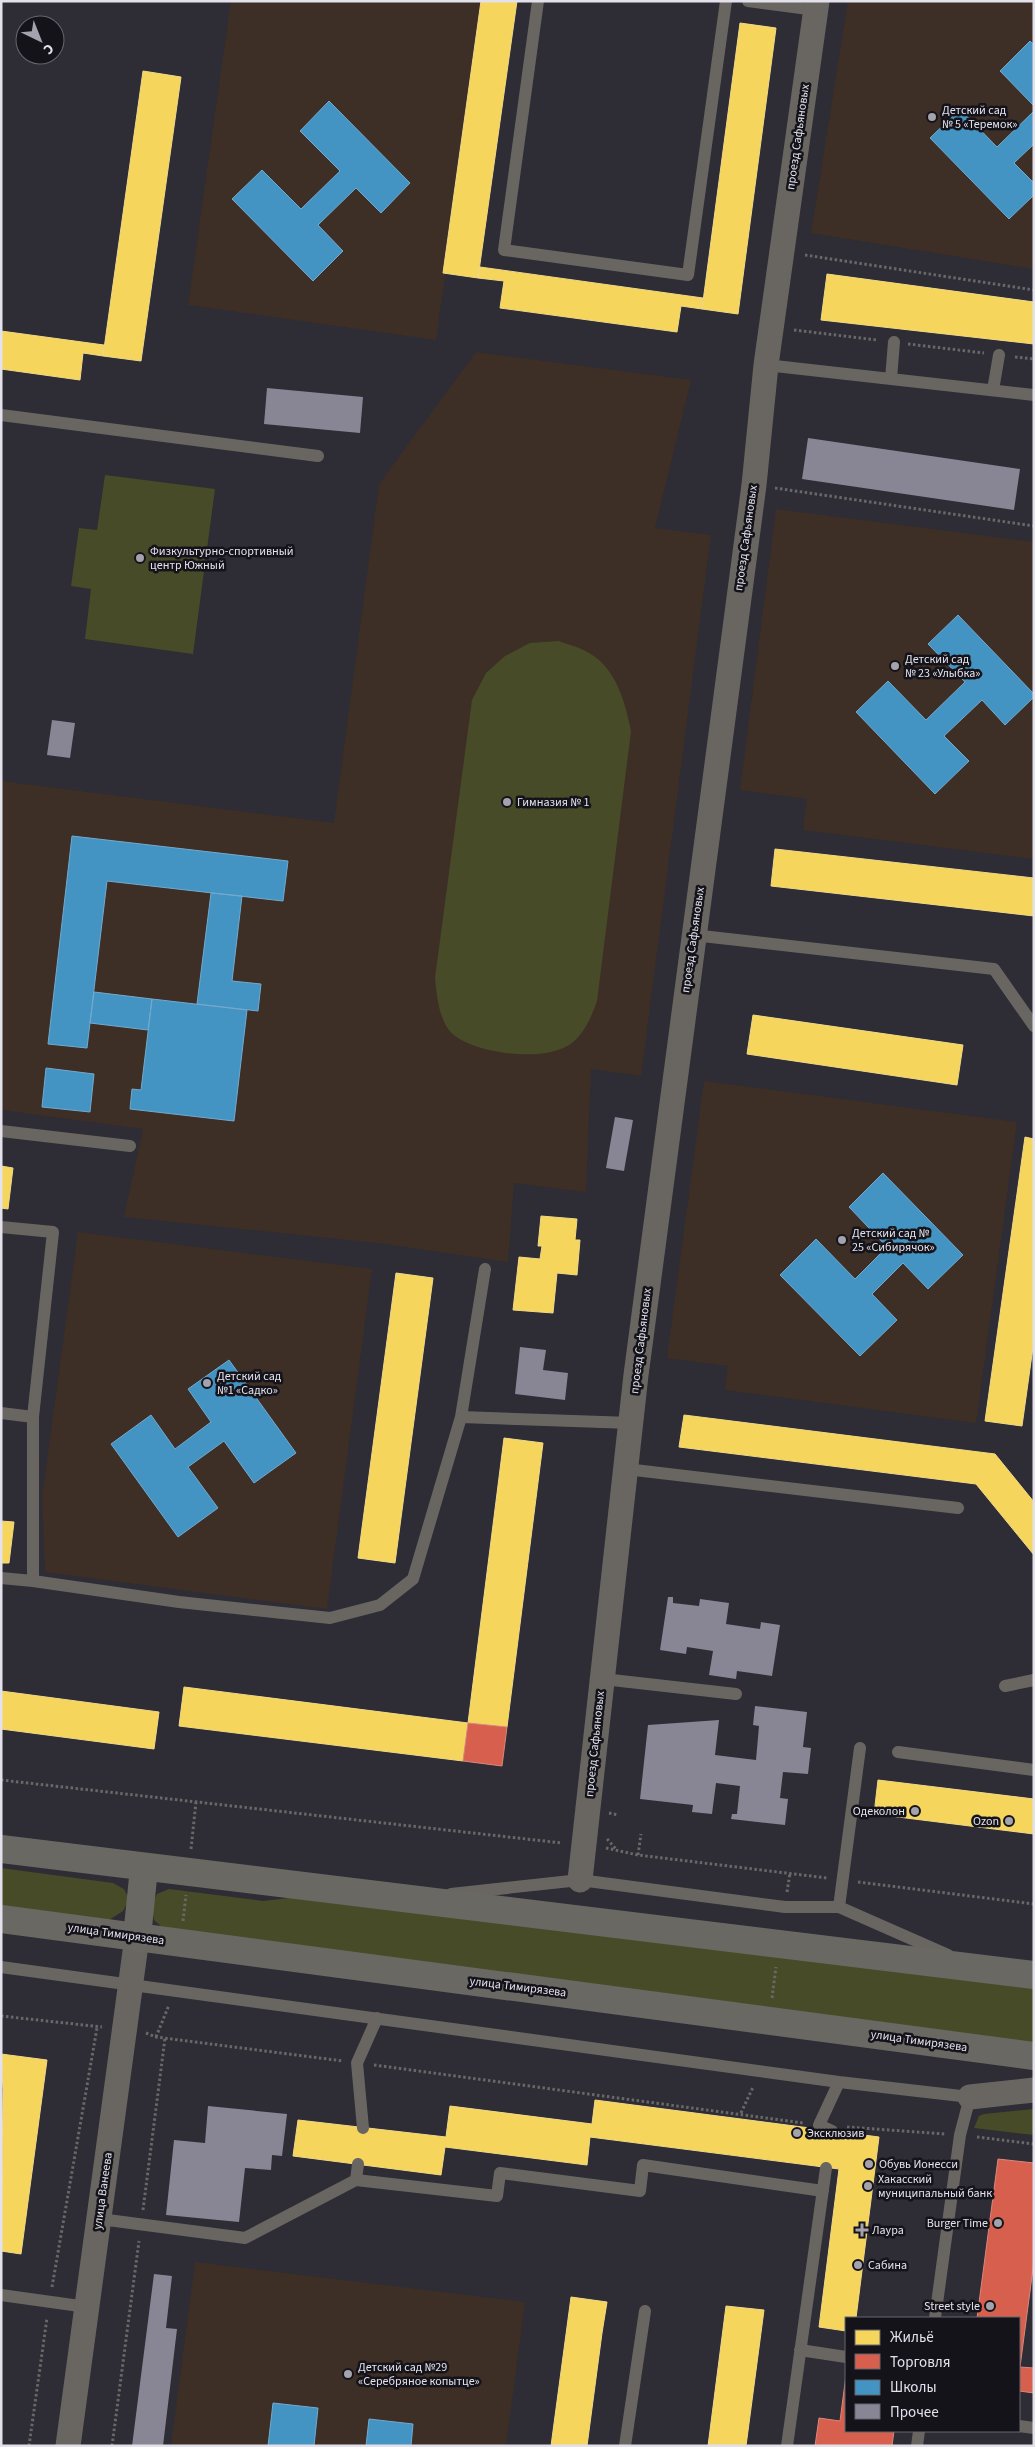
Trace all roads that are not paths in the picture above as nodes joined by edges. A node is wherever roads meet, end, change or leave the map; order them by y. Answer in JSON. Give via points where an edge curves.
{"nodes":[{"id":1,"x":538,"y":1,"type":"edge"},
{"id":2,"x":726,"y":1,"type":"edge"},
{"id":3,"x":748,"y":1,"type":"edge"},
{"id":4,"x":817,"y":6,"type":"edge"},
{"id":5,"x":894,"y":342,"type":"dead end"},
{"id":6,"x":998,"y":355,"type":"dead end"},
{"id":7,"x":766,"y":365,"type":"junction"},
{"id":8,"x":891,"y":379,"type":"junction"},
{"id":9,"x":993,"y":390,"type":"junction"},
{"id":10,"x":1034,"y":395,"type":"edge"},
{"id":11,"x":1,"y":415,"type":"edge"},
{"id":12,"x":318,"y":456,"type":"dead end"},
{"id":13,"x":693,"y":935,"type":"junction"},
{"id":14,"x":1034,"y":1026,"type":"edge"},
{"id":15,"x":1,"y":1131,"type":"edge"},
{"id":16,"x":130,"y":1146,"type":"dead end"},
{"id":17,"x":1,"y":1227,"type":"edge"},
{"id":18,"x":485,"y":1270,"type":"dead end"},
{"id":19,"x":1,"y":1413,"type":"edge"},
{"id":20,"x":33,"y":1416,"type":"junction"},
{"id":21,"x":460,"y":1417,"type":"junction"},
{"id":22,"x":631,"y":1423,"type":"junction"},
{"id":23,"x":626,"y":1469,"type":"junction"},
{"id":24,"x":958,"y":1508,"type":"dead end"},
{"id":25,"x":1,"y":1578,"type":"edge"},
{"id":26,"x":33,"y":1581,"type":"junction"},
{"id":27,"x":603,"y":1679,"type":"junction"},
{"id":28,"x":1034,"y":1680,"type":"edge"},
{"id":29,"x":1005,"y":1686,"type":"dead end"},
{"id":30,"x":736,"y":1694,"type":"dead end"},
{"id":31,"x":860,"y":1748,"type":"dead end"},
{"id":32,"x":898,"y":1752,"type":"dead end"},
{"id":33,"x":1034,"y":1770,"type":"edge"},
{"id":34,"x":1,"y":1849,"type":"edge"},
{"id":35,"x":144,"y":1868,"type":"junction"},
{"id":36,"x":580,"y":1880,"type":"junction"},
{"id":37,"x":402,"y":1899,"type":"junction"},
{"id":38,"x":839,"y":1907,"type":"junction"},
{"id":39,"x":1,"y":1919,"type":"edge"},
{"id":40,"x":137,"y":1936,"type":"junction"},
{"id":41,"x":1,"y":1967,"type":"edge"},
{"id":42,"x":978,"y":1968,"type":"junction"},
{"id":43,"x":1034,"y":1975,"type":"edge"},
{"id":44,"x":132,"y":1983,"type":"junction"},
{"id":45,"x":377,"y":2018,"type":"junction"},
{"id":46,"x":1034,"y":2056,"type":"edge"},
{"id":47,"x":839,"y":2082,"type":"junction"},
{"id":48,"x":1034,"y":2090,"type":"edge"},
{"id":49,"x":970,"y":2097,"type":"junction"},
{"id":50,"x":363,"y":2128,"type":"dead end"},
{"id":51,"x":832,"y":2131,"type":"dead end"},
{"id":52,"x":358,"y":2164,"type":"dead end"},
{"id":53,"x":826,"y":2168,"type":"dead end"},
{"id":54,"x":356,"y":2180,"type":"junction"},
{"id":55,"x":823,"y":2191,"type":"junction"},
{"id":56,"x":100,"y":2219,"type":"junction"},
{"id":57,"x":1,"y":2295,"type":"edge"},
{"id":58,"x":87,"y":2307,"type":"junction"},
{"id":59,"x":645,"y":2311,"type":"dead end"},
{"id":60,"x":935,"y":2317,"type":"edge"},
{"id":61,"x":800,"y":2350,"type":"junction"},
{"id":62,"x":845,"y":2357,"type":"edge"},
{"id":63,"x":1020,"y":2426,"type":"edge"},
{"id":64,"x":1034,"y":2428,"type":"edge"},
{"id":65,"x":919,"y":2432,"type":"edge"},
{"id":66,"x":68,"y":2446,"type":"edge"},
{"id":67,"x":625,"y":2446,"type":"edge"},
{"id":68,"x":787,"y":2446,"type":"edge"},
{"id":69,"x":917,"y":2446,"type":"edge"}],
"edges":[{"from":1,"to":2,"type":"lane","via":[[504,250],[688,274]]},
{"from":3,"to":4,"type":"lane"},
{"from":4,"to":7,"type":"street","name":"проезд Сафьяновых"},
{"from":5,"to":8,"type":"lane"},
{"from":6,"to":9,"type":"lane"},
{"from":7,"to":8,"type":"lane"},
{"from":7,"to":13,"type":"street","name":"проезд Сафьяновых","via":[[754,485]]},
{"from":8,"to":9,"type":"lane"},
{"from":9,"to":10,"type":"lane"},
{"from":11,"to":12,"type":"lane"},
{"from":13,"to":14,"type":"lane","via":[[994,969]]},
{"from":13,"to":22,"type":"street","name":"проезд Сафьяновых"},
{"from":15,"to":16,"type":"lane"},
{"from":17,"to":20,"type":"lane","via":[[53,1232]]},
{"from":18,"to":21,"type":"lane"},
{"from":19,"to":20,"type":"lane"},
{"from":20,"to":26,"type":"lane"},
{"from":21,"to":22,"type":"lane"},
{"from":21,"to":26,"type":"lane","via":[[413,1578],[380,1605],[330,1618],[179,1602]]},
{"from":22,"to":23,"type":"street","name":"проезд Сафьяновых"},
{"from":23,"to":24,"type":"lane"},
{"from":23,"to":27,"type":"street","name":"проезд Сафьяновых"},
{"from":25,"to":26,"type":"lane"},
{"from":27,"to":30,"type":"lane"},
{"from":27,"to":36,"type":"street","name":"проезд Сафьяновых"},
{"from":28,"to":29,"type":"lane"},
{"from":31,"to":38,"type":"lane"},
{"from":32,"to":33,"type":"lane"},
{"from":34,"to":35,"type":"main road"},
{"from":35,"to":37,"type":"main road"},
{"from":35,"to":40,"type":"main road"},
{"from":36,"to":37,"type":"lane"},
{"from":36,"to":38,"type":"lane","via":[[785,1907]]},
{"from":37,"to":42,"type":"main road"},
{"from":38,"to":42,"type":"lane"},
{"from":39,"to":40,"type":"main road","name":"улица Тимирязева"},
{"from":40,"to":44,"type":"street","name":"улица Ванеева"},
{"from":40,"to":46,"type":"main road","name":"улица Тимирязева"},
{"from":41,"to":44,"type":"lane"},
{"from":42,"to":43,"type":"main road"},
{"from":44,"to":45,"type":"lane"},
{"from":44,"to":56,"type":"street","name":"улица Ванеева"},
{"from":45,"to":47,"type":"lane"},
{"from":45,"to":50,"type":"lane","via":[[357,2063]]},
{"from":47,"to":49,"type":"lane"},
{"from":47,"to":51,"type":"lane","via":[[819,2125]]},
{"from":48,"to":49,"type":"street"},
{"from":49,"to":60,"type":"lane","via":[[960,2135]]},
{"from":52,"to":54,"type":"lane"},
{"from":53,"to":55,"type":"lane"},
{"from":54,"to":55,"type":"lane","via":[[497,2196],[500,2173],[640,2191],[643,2165]]},
{"from":54,"to":56,"type":"lane","via":[[245,2238]]},
{"from":55,"to":61,"type":"lane"},
{"from":56,"to":58,"type":"street","name":"улица Ванеева"},
{"from":57,"to":58,"type":"lane"},
{"from":58,"to":66,"type":"street","name":"улица Ванеева"},
{"from":59,"to":67,"type":"lane"},
{"from":61,"to":62,"type":"lane"},
{"from":61,"to":68,"type":"lane"},
{"from":63,"to":64,"type":"lane"},
{"from":65,"to":69,"type":"lane"}]}
